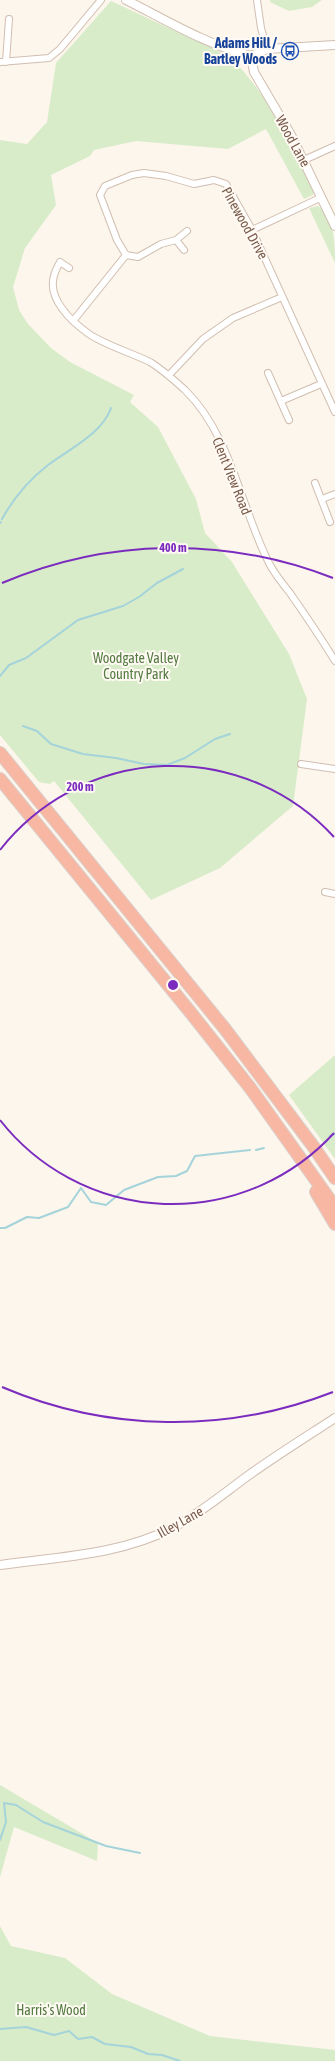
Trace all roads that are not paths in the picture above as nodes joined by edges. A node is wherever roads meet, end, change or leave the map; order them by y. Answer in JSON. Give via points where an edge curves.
{"nodes":[{"id":1,"x":101,"y":0,"type":"edge"},
{"id":2,"x":126,"y":0,"type":"edge"},
{"id":3,"x":255,"y":0,"type":"edge"},
{"id":4,"x":9,"y":19,"type":"dead end"},
{"id":5,"x":335,"y":45,"type":"edge"},
{"id":6,"x":267,"y":49,"type":"junction"},
{"id":7,"x":251,"y":56,"type":"junction"},
{"id":8,"x":3,"y":62,"type":"edge"},
{"id":9,"x":335,"y":146,"type":"edge"},
{"id":10,"x":304,"y":160,"type":"junction"},
{"id":11,"x":322,"y":197,"type":"junction"},
{"id":12,"x":335,"y":226,"type":"edge"},
{"id":13,"x":252,"y":230,"type":"junction"},
{"id":14,"x":187,"y":231,"type":"dead end"},
{"id":15,"x":176,"y":240,"type":"junction"},
{"id":16,"x":184,"y":250,"type":"dead end"},
{"id":17,"x":126,"y":255,"type":"junction"},
{"id":18,"x":69,"y":268,"type":"dead end"},
{"id":19,"x":282,"y":297,"type":"junction"},
{"id":20,"x":73,"y":321,"type":"junction"},
{"id":21,"x":268,"y":373,"type":"dead end"},
{"id":22,"x":169,"y":375,"type":"junction"},
{"id":23,"x":321,"y":384,"type":"junction"},
{"id":24,"x":281,"y":401,"type":"junction"},
{"id":25,"x":335,"y":412,"type":"edge"},
{"id":26,"x":289,"y":420,"type":"dead end"},
{"id":27,"x":315,"y":482,"type":"dead end"},
{"id":28,"x":335,"y":494,"type":"edge"},
{"id":29,"x":322,"y":499,"type":"junction"},
{"id":30,"x":330,"y":522,"type":"dead end"},
{"id":31,"x":335,"y":661,"type":"edge"},
{"id":32,"x":0,"y":753,"type":"edge"},
{"id":33,"x":301,"y":764,"type":"dead end"},
{"id":34,"x":335,"y":769,"type":"edge"},
{"id":35,"x":0,"y":779,"type":"edge"},
{"id":36,"x":325,"y":892,"type":"dead end"},
{"id":37,"x":335,"y":894,"type":"edge"},
{"id":38,"x":263,"y":1107,"type":"junction"},
{"id":39,"x":313,"y":1146,"type":"junction"},
{"id":40,"x":335,"y":1173,"type":"edge"},
{"id":41,"x":335,"y":1178,"type":"edge"},
{"id":42,"x":335,"y":1207,"type":"edge"},
{"id":43,"x":335,"y":1224,"type":"edge"},
{"id":44,"x":335,"y":1418,"type":"edge"},
{"id":45,"x":0,"y":1565,"type":"edge"}],
"edges":[{"from":1,"to":8,"type":"street","via":[[60,49],[49,58]]},
{"from":2,"to":7,"type":"street","via":[[204,39]]},
{"from":3,"to":6,"type":"street"},
{"from":4,"to":8,"type":"street"},
{"from":5,"to":6,"type":"street"},
{"from":6,"to":7,"type":"street"},
{"from":7,"to":10,"type":"street","name":"Wood Lane","via":[[254,72]]},
{"from":9,"to":10,"type":"street"},
{"from":10,"to":11,"type":"street","name":"Wood Lane"},
{"from":11,"to":12,"type":"street","name":"Wood Lane"},
{"from":11,"to":13,"type":"street"},
{"from":13,"to":17,"type":"street","name":"Pinewood Drive","via":[[226,184],[220,180],[194,184],[166,176],[144,173],[132,175],[105,186],[100,195],[117,240]]},
{"from":13,"to":19,"type":"street","name":"Pinewood Drive"},
{"from":14,"to":15,"type":"street"},
{"from":15,"to":16,"type":"street"},
{"from":15,"to":17,"type":"street","via":[[161,244],[138,257]]},
{"from":17,"to":20,"type":"street"},
{"from":18,"to":20,"type":"street","name":"Clent View Road","via":[[60,262],[53,276],[53,288],[56,300]]},
{"from":19,"to":22,"type":"street","via":[[233,318],[203,339]]},
{"from":19,"to":23,"type":"street","name":"Pinewood Drive"},
{"from":20,"to":22,"type":"street","name":"Clent View Road","via":[[90,335],[151,363]]},
{"from":21,"to":24,"type":"street"},
{"from":22,"to":31,"type":"street","name":"Clent View Road","via":[[189,394],[207,418],[228,458],[268,563]]},
{"from":23,"to":24,"type":"street"},
{"from":23,"to":25,"type":"street","name":"Pinewood Drive"},
{"from":24,"to":26,"type":"street"},
{"from":27,"to":29,"type":"street"},
{"from":28,"to":29,"type":"street"},
{"from":29,"to":30,"type":"street"},
{"from":32,"to":39,"type":"highway","via":[[225,1029]]},
{"from":33,"to":34,"type":"street"},
{"from":35,"to":38,"type":"highway","via":[[191,1013]]},
{"from":36,"to":37,"type":"street"},
{"from":38,"to":42,"type":"highway"},
{"from":38,"to":43,"type":"highway"},
{"from":39,"to":40,"type":"highway"},
{"from":39,"to":41,"type":"highway"},
{"from":44,"to":45,"type":"street","name":"Illey Lane","via":[[277,1455],[174,1528],[109,1550]]}]}
